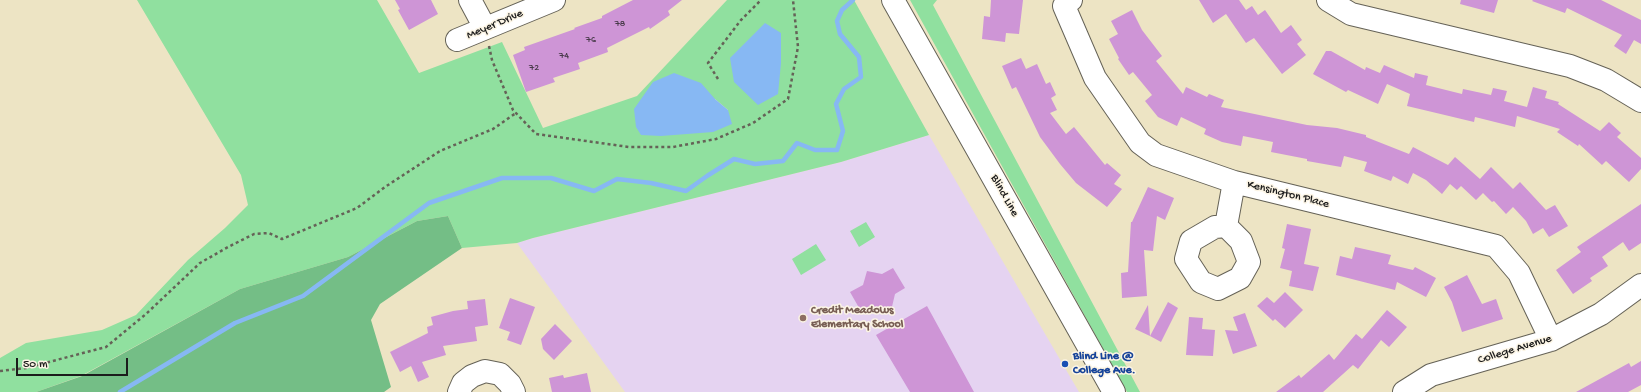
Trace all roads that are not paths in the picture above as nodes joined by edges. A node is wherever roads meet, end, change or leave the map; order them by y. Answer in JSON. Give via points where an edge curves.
{"nodes":[{"id":1,"x":470,"y":0,"type":"edge"},
{"id":2,"x":554,"y":0,"type":"edge"},
{"id":3,"x":893,"y":0,"type":"edge"},
{"id":4,"x":1071,"y":0,"type":"edge"},
{"id":5,"x":1328,"y":0,"type":"edge"},
{"id":6,"x":485,"y":28,"type":"junction"},
{"id":7,"x":457,"y":40,"type":"dead end"},
{"id":8,"x":1641,"y":102,"type":"edge"},
{"id":9,"x":1234,"y":182,"type":"junction"},
{"id":10,"x":1226,"y":226,"type":"dead end"},
{"id":11,"x":1641,"y":285,"type":"edge"},
{"id":12,"x":1551,"y":340,"type":"junction"},
{"id":13,"x":459,"y":392,"type":"edge"},
{"id":14,"x":514,"y":392,"type":"edge"},
{"id":15,"x":1114,"y":392,"type":"edge"},
{"id":16,"x":1404,"y":392,"type":"edge"}],
"edges":[{"from":1,"to":6,"type":"street"},
{"from":2,"to":6,"type":"street","name":"Meyer Drive"},
{"from":3,"to":15,"type":"street","name":"Blind Line"},
{"from":4,"to":9,"type":"street","name":"Kensington Place","via":[[1064,6],[1095,78],[1140,143],[1156,154]]},
{"from":5,"to":8,"type":"street","via":[[1351,14],[1570,66],[1606,80]]},
{"from":6,"to":7,"type":"street","name":"Meyer Drive"},
{"from":9,"to":10,"type":"street"},
{"from":9,"to":12,"type":"street","name":"Kensington Place","via":[[1496,246],[1519,273]]},
{"from":11,"to":12,"type":"street","name":"College Avenue","via":[[1601,314]]},
{"from":12,"to":16,"type":"street","name":"College Avenue","via":[[1431,375]]},
{"from":13,"to":14,"type":"street","via":[[463,383],[485,371],[500,374]]}]}
